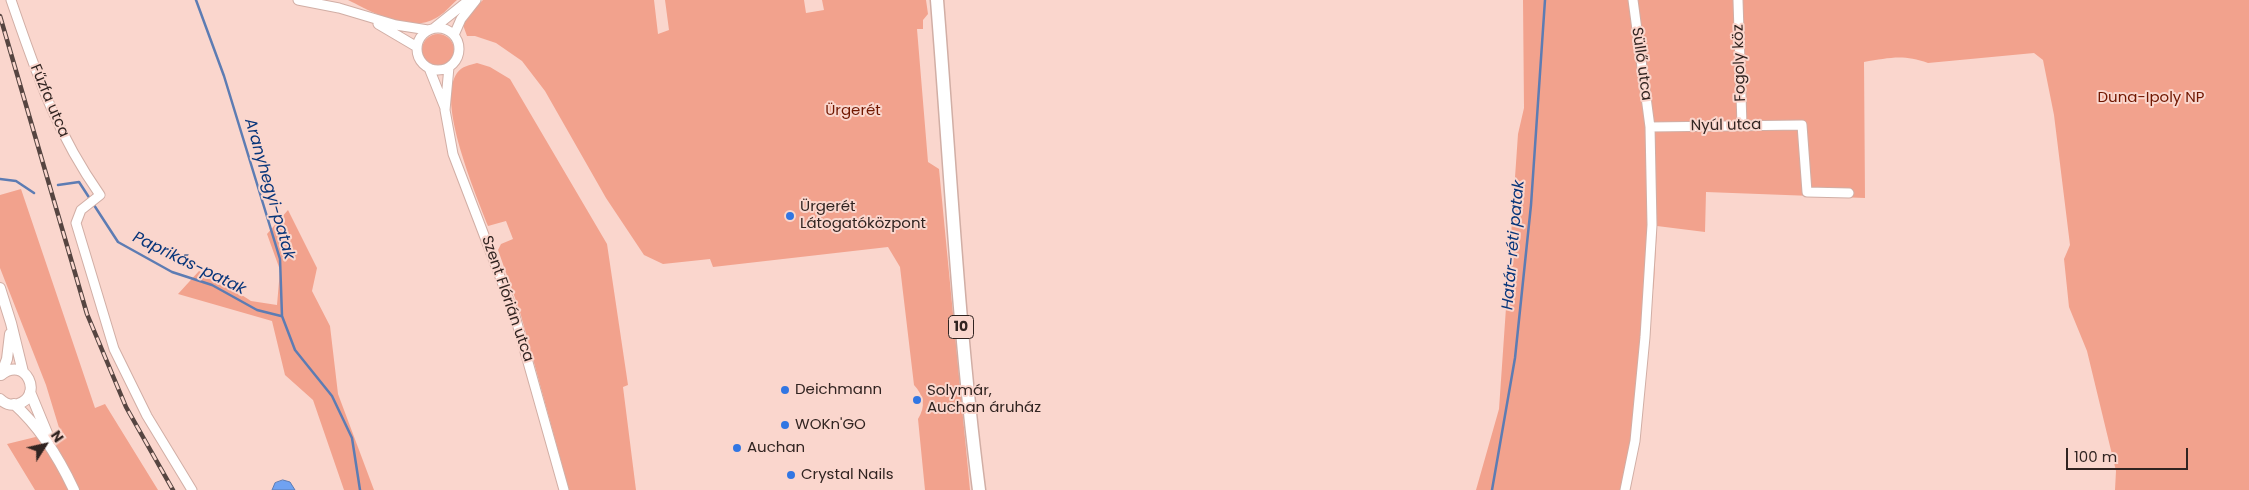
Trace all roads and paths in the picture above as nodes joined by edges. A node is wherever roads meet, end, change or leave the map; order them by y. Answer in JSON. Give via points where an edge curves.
{"nodes":[{"id":1,"x":10,"y":0,"type":"edge"},
{"id":2,"x":298,"y":0,"type":"edge"},
{"id":3,"x":469,"y":0,"type":"edge"},
{"id":4,"x":476,"y":0,"type":"edge"},
{"id":5,"x":937,"y":0,"type":"edge"},
{"id":6,"x":1633,"y":0,"type":"edge"},
{"id":7,"x":1738,"y":0,"type":"edge"},
{"id":8,"x":371,"y":19,"type":"junction"},
{"id":9,"x":431,"y":29,"type":"junction"},
{"id":10,"x":454,"y":35,"type":"junction"},
{"id":11,"x":417,"y":47,"type":"junction"},
{"id":12,"x":449,"y":67,"type":"junction"},
{"id":13,"x":429,"y":68,"type":"junction"},
{"id":14,"x":445,"y":110,"type":"junction"},
{"id":15,"x":1742,"y":126,"type":"junction"},
{"id":16,"x":1650,"y":127,"type":"junction"},
{"id":17,"x":1849,"y":192,"type":"dead end"},
{"id":18,"x":0,"y":288,"type":"edge"},
{"id":19,"x":11,"y":323,"type":"junction"},
{"id":20,"x":23,"y":372,"type":"junction"},
{"id":21,"x":0,"y":375,"type":"edge"},
{"id":22,"x":30,"y":392,"type":"junction"},
{"id":23,"x":0,"y":399,"type":"edge"},
{"id":24,"x":14,"y":404,"type":"junction"},
{"id":25,"x":52,"y":449,"type":"junction"},
{"id":26,"x":74,"y":490,"type":"edge"},
{"id":27,"x":192,"y":490,"type":"edge"},
{"id":28,"x":564,"y":490,"type":"edge"},
{"id":29,"x":979,"y":490,"type":"edge"},
{"id":30,"x":1625,"y":490,"type":"edge"}],
"edges":[{"from":1,"to":27,"type":"street","name":"Fűzfa utca","via":[[51,112],[97,197],[78,215],[78,232],[114,349],[147,416]]},
{"from":2,"to":8,"type":"street","via":[[339,8]]},
{"from":3,"to":9,"type":"street"},
{"from":4,"to":10,"type":"street","via":[[461,19]]},
{"from":5,"to":29,"type":"main road","number":"10","via":[[963,352]]},
{"from":6,"to":16,"type":"street","name":"Süllő utca"},
{"from":7,"to":15,"type":"street","name":"Fogoly köz"},
{"from":8,"to":9,"type":"street"},
{"from":8,"to":11,"type":"street"},
{"from":9,"to":10,"type":"street","via":[[447,30]]},
{"from":9,"to":11,"type":"street","via":[[419,39]]},
{"from":10,"to":12,"type":"street","via":[[459,52]]},
{"from":11,"to":13,"type":"street","via":[[420,61]]},
{"from":12,"to":13,"type":"street","via":[[441,70]]},
{"from":12,"to":14,"type":"street","name":"Szent Flórián utca"},
{"from":13,"to":14,"type":"street","name":"Szent Flórián utca"},
{"from":14,"to":28,"type":"street","name":"Szent Flórián utca","via":[[453,154],[515,316]]},
{"from":15,"to":16,"type":"street","name":"Nyúl utca"},
{"from":15,"to":17,"type":"street","name":"Nyúl utca","via":[[1802,125],[1807,192]]},
{"from":16,"to":30,"type":"street","name":"Süllő utca","via":[[1652,225],[1645,337],[1635,441]]},
{"from":18,"to":19,"type":"street"},
{"from":19,"to":20,"type":"street"},
{"from":19,"to":21,"type":"street","via":[[9,348]]},
{"from":20,"to":21,"type":"street","via":[[9,370]]},
{"from":20,"to":22,"type":"street","via":[[30,381]]},
{"from":22,"to":24,"type":"street","via":[[24,401]]},
{"from":22,"to":25,"type":"street"},
{"from":23,"to":24,"type":"street","via":[[9,405]]},
{"from":24,"to":25,"type":"street"},
{"from":25,"to":26,"type":"street"}]}
